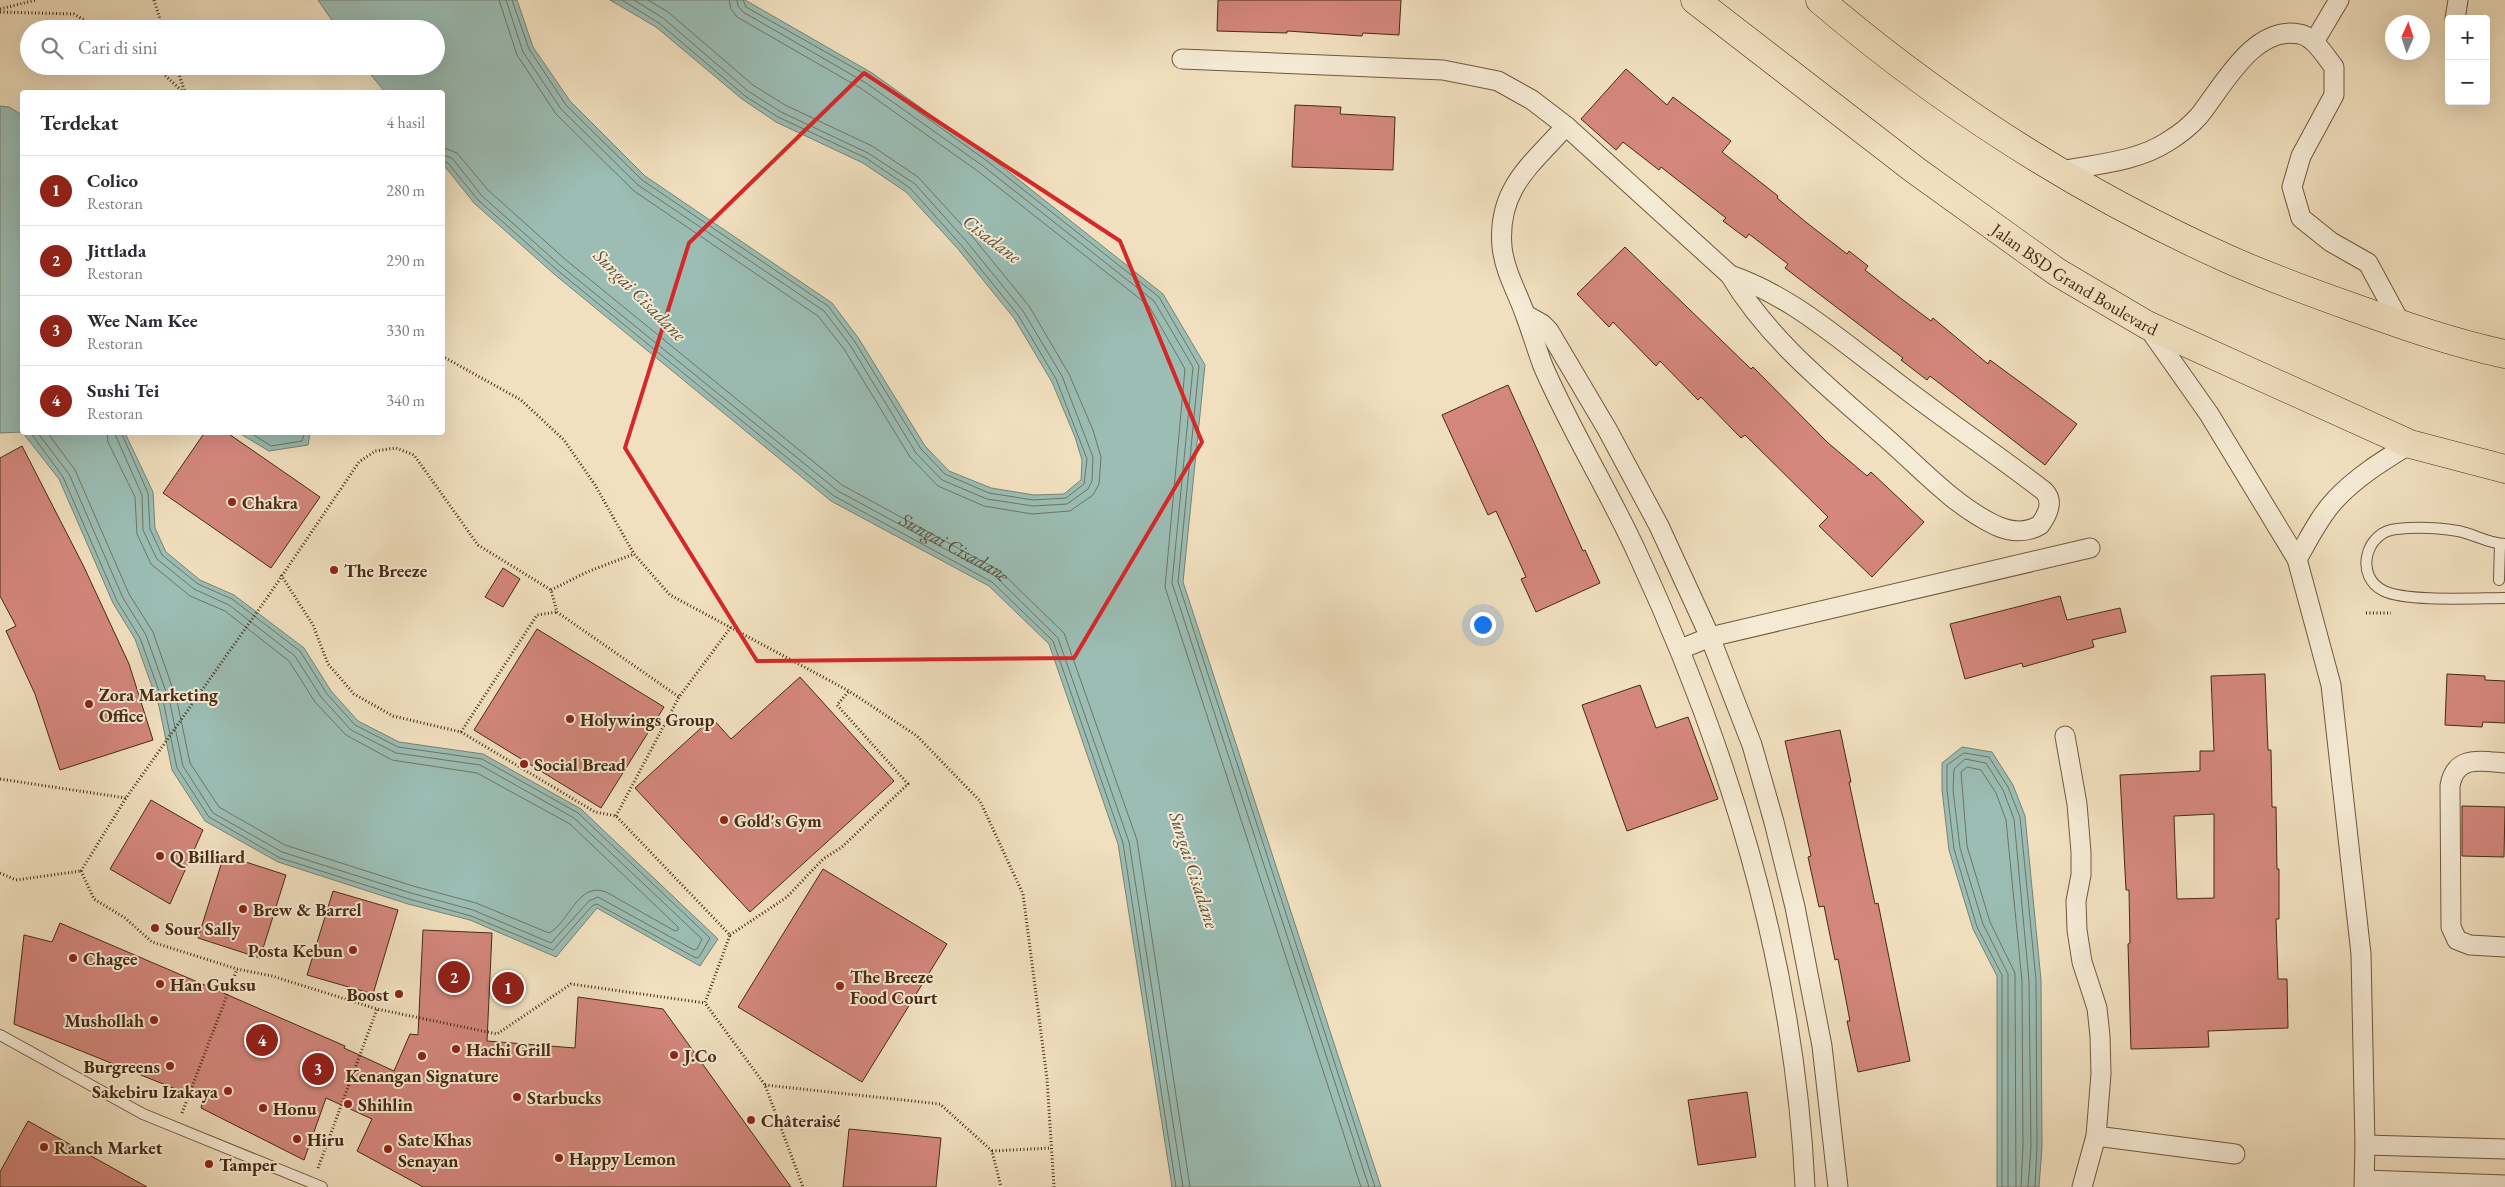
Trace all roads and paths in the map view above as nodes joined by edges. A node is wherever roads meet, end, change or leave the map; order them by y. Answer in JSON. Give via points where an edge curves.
{"nodes":[{"id":1,"x":36,"y":0,"type":"edge"},
{"id":2,"x":154,"y":0,"type":"edge"},
{"id":3,"x":1695,"y":0,"type":"edge"},
{"id":4,"x":1820,"y":0,"type":"edge"},
{"id":5,"x":2339,"y":0,"type":"edge"},
{"id":6,"x":2458,"y":0,"type":"edge"},
{"id":7,"x":0,"y":10,"type":"edge"},
{"id":8,"x":2456,"y":15,"type":"edge"},
{"id":9,"x":84,"y":20,"type":"edge"},
{"id":10,"x":160,"y":20,"type":"edge"},
{"id":11,"x":2314,"y":42,"type":"junction"},
{"id":12,"x":1182,"y":59,"type":"dead end"},
{"id":13,"x":165,"y":75,"type":"edge"},
{"id":14,"x":179,"y":75,"type":"edge"},
{"id":15,"x":182,"y":90,"type":"edge"},
{"id":16,"x":183,"y":90,"type":"edge"},
{"id":17,"x":1566,"y":126,"type":"junction"},
{"id":18,"x":2061,"y":171,"type":"junction"},
{"id":19,"x":1730,"y":276,"type":"junction"},
{"id":20,"x":1526,"y":315,"type":"junction"},
{"id":21,"x":2401,"y":324,"type":"junction"},
{"id":22,"x":2147,"y":325,"type":"junction"},
{"id":23,"x":2505,"y":354,"type":"edge"},
{"id":24,"x":445,"y":358,"type":"edge"},
{"id":25,"x":2410,"y":444,"type":"junction"},
{"id":26,"x":2505,"y":469,"type":"edge"},
{"id":27,"x":1638,"y":488,"type":"junction"},
{"id":28,"x":1614,"y":503,"type":"junction"},
{"id":29,"x":2502,"y":544,"type":"edge"},
{"id":30,"x":2090,"y":548,"type":"dead end"},
{"id":31,"x":634,"y":554,"type":"junction"},
{"id":32,"x":2297,"y":559,"type":"junction"},
{"id":33,"x":281,"y":575,"type":"junction"},
{"id":34,"x":2498,"y":580,"type":"dead end"},
{"id":35,"x":551,"y":590,"type":"junction"},
{"id":36,"x":2505,"y":598,"type":"edge"},
{"id":37,"x":557,"y":612,"type":"junction"},
{"id":38,"x":2366,"y":613,"type":"dead end"},
{"id":39,"x":2395,"y":614,"type":"dead end"},
{"id":40,"x":731,"y":627,"type":"junction"},
{"id":41,"x":1710,"y":637,"type":"junction"},
{"id":42,"x":1681,"y":649,"type":"junction"},
{"id":43,"x":849,"y":691,"type":"junction"},
{"id":44,"x":679,"y":697,"type":"junction"},
{"id":45,"x":461,"y":732,"type":"junction"},
{"id":46,"x":2066,"y":736,"type":"dead end"},
{"id":47,"x":2505,"y":762,"type":"edge"},
{"id":48,"x":0,"y":779,"type":"edge"},
{"id":49,"x":126,"y":798,"type":"junction"},
{"id":50,"x":616,"y":816,"type":"junction"},
{"id":51,"x":81,"y":871,"type":"junction"},
{"id":52,"x":0,"y":873,"type":"edge"},
{"id":53,"x":730,"y":935,"type":"junction"},
{"id":54,"x":2505,"y":947,"type":"edge"},
{"id":55,"x":237,"y":969,"type":"junction"},
{"id":56,"x":1812,"y":991,"type":"junction"},
{"id":57,"x":1781,"y":994,"type":"junction"},
{"id":58,"x":705,"y":1003,"type":"junction"},
{"id":59,"x":377,"y":1009,"type":"junction"},
{"id":60,"x":0,"y":1035,"type":"edge"},
{"id":61,"x":765,"y":1086,"type":"junction"},
{"id":62,"x":177,"y":1128,"type":"junction"},
{"id":63,"x":2096,"y":1136,"type":"junction"},
{"id":64,"x":2365,"y":1145,"type":"junction"},
{"id":65,"x":1051,"y":1148,"type":"junction"},
{"id":66,"x":2505,"y":1149,"type":"edge"},
{"id":67,"x":992,"y":1151,"type":"junction"},
{"id":68,"x":2235,"y":1154,"type":"dead end"},
{"id":69,"x":2364,"y":1183,"type":"edge"},
{"id":70,"x":317,"y":1185,"type":"edge"},
{"id":71,"x":2505,"y":1185,"type":"edge"},
{"id":72,"x":803,"y":1187,"type":"edge"},
{"id":73,"x":1001,"y":1187,"type":"edge"},
{"id":74,"x":1054,"y":1187,"type":"edge"},
{"id":75,"x":1805,"y":1187,"type":"edge"},
{"id":76,"x":1838,"y":1187,"type":"edge"},
{"id":77,"x":2082,"y":1187,"type":"edge"}],
"edges":[{"from":1,"to":7,"type":"path"},
{"from":2,"to":10,"type":"path"},
{"from":3,"to":22,"type":"main road","name":"Jalan BSD Grand Boulevard","via":[[1970,210],[2057,272]]},
{"from":4,"to":18,"type":"main road","via":[[1926,85]]},
{"from":5,"to":11,"type":"street"},
{"from":6,"to":8,"type":"street"},
{"from":7,"to":9,"type":"path","via":[[74,14]]},
{"from":11,"to":18,"type":"street","via":[[2300,34],[2274,34],[2244,57],[2197,118],[2166,143],[2132,157]]},
{"from":11,"to":21,"type":"street","via":[[2334,67],[2334,95],[2301,156],[2292,187],[2301,218],[2331,242],[2368,264]]},
{"from":12,"to":17,"type":"street","via":[[1468,73],[1513,88]]},
{"from":13,"to":15,"type":"path"},
{"from":14,"to":16,"type":"path"},
{"from":17,"to":19,"type":"street"},
{"from":17,"to":20,"type":"street","via":[[1519,178],[1504,207],[1504,258],[1510,281]]},
{"from":18,"to":21,"type":"main road","via":[[2160,226],[2230,260]]},
{"from":19,"to":19,"type":"street","via":[[1770,291],[1822,324],[2046,493],[2048,513],[2040,525],[2022,531],[1998,526],[1946,492],[1780,344],[1746,302]]},
{"from":20,"to":27,"type":"street","via":[[1542,324],[1555,340]]},
{"from":20,"to":28,"type":"street","via":[[1545,369]]},
{"from":21,"to":23,"type":"main road"},
{"from":22,"to":25,"type":"main road","name":"Jalan BSD Grand Boulevard"},
{"from":22,"to":32,"type":"street","via":[[2209,414]]},
{"from":24,"to":31,"type":"path","via":[[521,400],[564,440],[595,485]]},
{"from":25,"to":26,"type":"main road","name":"Jalan BSD Grand Boulevard"},
{"from":25,"to":32,"type":"street","via":[[2379,464],[2335,500]]},
{"from":27,"to":28,"type":"street"},
{"from":27,"to":41,"type":"street","via":[[1660,526]]},
{"from":28,"to":42,"type":"street"},
{"from":29,"to":34,"type":"lane"},
{"from":29,"to":36,"type":"lane","via":[[2458,531],[2395,529],[2375,538],[2367,551],[2366,570],[2372,583],[2384,592],[2406,596]]},
{"from":30,"to":41,"type":"street"},
{"from":31,"to":35,"type":"path"},
{"from":31,"to":40,"type":"path","via":[[670,595]]},
{"from":32,"to":64,"type":"street","via":[[2331,685],[2360,954]]},
{"from":33,"to":35,"type":"path","via":[[359,462],[375,451],[396,448],[414,455],[478,545]]},
{"from":33,"to":45,"type":"path","via":[[313,625],[328,664],[354,694],[393,716]]},
{"from":33,"to":49,"type":"path"},
{"from":35,"to":37,"type":"path"},
{"from":37,"to":44,"type":"path"},
{"from":37,"to":45,"type":"path","via":[[537,615]]},
{"from":38,"to":39,"type":"path"},
{"from":40,"to":43,"type":"path"},
{"from":40,"to":44,"type":"path"},
{"from":41,"to":42,"type":"street"},
{"from":41,"to":56,"type":"street","via":[[1749,737],[1774,822]]},
{"from":42,"to":57,"type":"street","via":[[1719,750],[1745,833]]},
{"from":43,"to":53,"type":"path","via":[[837,705],[908,784],[824,859],[787,897]]},
{"from":43,"to":65,"type":"path","via":[[917,736],[980,801],[1023,894],[1047,1079]]},
{"from":44,"to":50,"type":"path"},
{"from":45,"to":50,"type":"path","via":[[595,812]]},
{"from":46,"to":63,"type":"street","via":[[2081,852],[2077,930],[2082,962],[2097,1008],[2100,1036],[2101,1074]]},
{"from":47,"to":54,"type":"street","via":[[2475,761],[2461,765],[2452,773],[2450,786],[2451,927],[2457,940],[2470,945]]},
{"from":48,"to":49,"type":"path"},
{"from":49,"to":51,"type":"path"},
{"from":50,"to":53,"type":"path"},
{"from":51,"to":52,"type":"path","via":[[16,880]]},
{"from":51,"to":55,"type":"path","via":[[94,899],[125,918],[152,942]]},
{"from":53,"to":58,"type":"path"},
{"from":55,"to":59,"type":"path","via":[[272,976]]},
{"from":55,"to":62,"type":"path"},
{"from":56,"to":57,"type":"street"},
{"from":56,"to":76,"type":"street","via":[[1822,1046]]},
{"from":57,"to":75,"type":"street","via":[[1793,1069]]},
{"from":58,"to":59,"type":"path","via":[[571,984],[497,1034]]},
{"from":58,"to":61,"type":"path"},
{"from":59,"to":70,"type":"path"},
{"from":60,"to":62,"type":"lane","via":[[143,1114]]},
{"from":61,"to":67,"type":"path","via":[[940,1104]]},
{"from":61,"to":72,"type":"path"},
{"from":62,"to":70,"type":"lane"},
{"from":63,"to":68,"type":"street"},
{"from":63,"to":77,"type":"street"},
{"from":64,"to":66,"type":"street"},
{"from":64,"to":69,"type":"street"},
{"from":65,"to":67,"type":"path"},
{"from":65,"to":74,"type":"path"},
{"from":67,"to":73,"type":"path"},
{"from":69,"to":71,"type":"street"}]}
